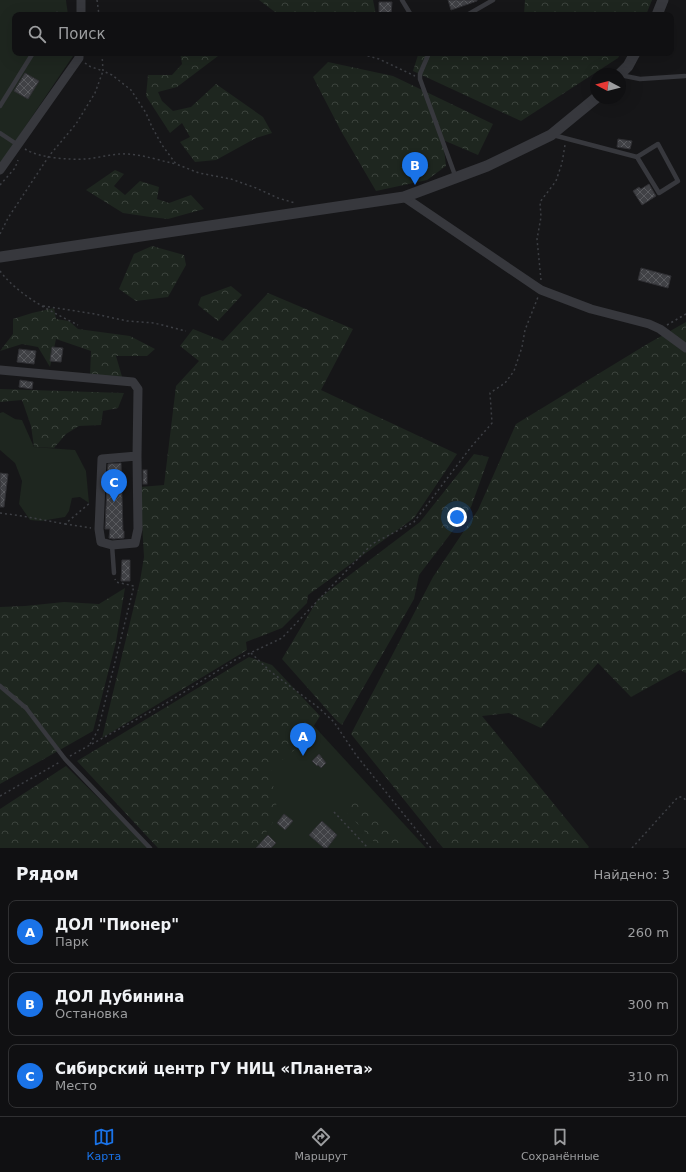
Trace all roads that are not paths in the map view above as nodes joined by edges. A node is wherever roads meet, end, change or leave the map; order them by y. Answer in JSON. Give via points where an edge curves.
{"nodes":[{"id":1,"x":81,"y":0,"type":"edge"},
{"id":2,"x":402,"y":0,"type":"edge"},
{"id":3,"x":493,"y":0,"type":"edge"},
{"id":4,"x":663,"y":0,"type":"edge"},
{"id":5,"x":81,"y":12,"type":"edge"},
{"id":6,"x":409,"y":12,"type":"edge"},
{"id":7,"x":472,"y":12,"type":"edge"},
{"id":8,"x":658,"y":12,"type":"edge"},
{"id":9,"x":31,"y":56,"type":"edge"},
{"id":10,"x":79,"y":56,"type":"edge"},
{"id":11,"x":427,"y":56,"type":"edge"},
{"id":12,"x":633,"y":56,"type":"edge"},
{"id":13,"x":626,"y":68,"type":"edge"},
{"id":14,"x":626,"y":76,"type":"edge"},
{"id":15,"x":685,"y":76,"type":"dead end"},
{"id":16,"x":590,"y":103,"type":"edge"},
{"id":17,"x":0,"y":106,"type":"edge"},
{"id":18,"x":0,"y":133,"type":"edge"},
{"id":19,"x":551,"y":135,"type":"junction"},
{"id":20,"x":18,"y":145,"type":"junction"},
{"id":21,"x":637,"y":157,"type":"junction"},
{"id":22,"x":0,"y":170,"type":"edge"},
{"id":23,"x":456,"y":178,"type":"junction"},
{"id":24,"x":404,"y":197,"type":"junction"},
{"id":25,"x":0,"y":256,"type":"edge"},
{"id":26,"x":686,"y":348,"type":"edge"},
{"id":27,"x":0,"y":370,"type":"edge"},
{"id":28,"x":137,"y":456,"type":"junction"},
{"id":29,"x":112,"y":545,"type":"junction"},
{"id":30,"x":114,"y":573,"type":"road end"},
{"id":31,"x":0,"y":686,"type":"edge"},
{"id":32,"x":150,"y":848,"type":"edge"}],
"edges":[{"from":1,"to":5,"type":"street"},
{"from":2,"to":6,"type":"lane"},
{"from":3,"to":7,"type":"lane"},
{"from":4,"to":8,"type":"street"},
{"from":9,"to":17,"type":"lane"},
{"from":10,"to":20,"type":"street"},
{"from":11,"to":23,"type":"lane","via":[[420,79]]},
{"from":12,"to":13,"type":"street"},
{"from":14,"to":15,"type":"lane","via":[[640,79]]},
{"from":16,"to":19,"type":"street"},
{"from":18,"to":20,"type":"lane"},
{"from":19,"to":21,"type":"lane"},
{"from":19,"to":23,"type":"street"},
{"from":20,"to":22,"type":"street"},
{"from":21,"to":21,"type":"lane","via":[[658,144],[678,181],[659,193]]},
{"from":23,"to":24,"type":"street"},
{"from":24,"to":25,"type":"street"},
{"from":24,"to":26,"type":"street","via":[[541,290],[591,309],[649,324]]},
{"from":27,"to":28,"type":"street","via":[[133,382],[138,389]]},
{"from":28,"to":29,"type":"street","via":[[138,529],[135,543]]},
{"from":28,"to":29,"type":"street","via":[[102,459],[99,530],[101,542]]},
{"from":29,"to":30,"type":"lane"},
{"from":31,"to":32,"type":"lane","via":[[26,708],[65,759]]}]}
